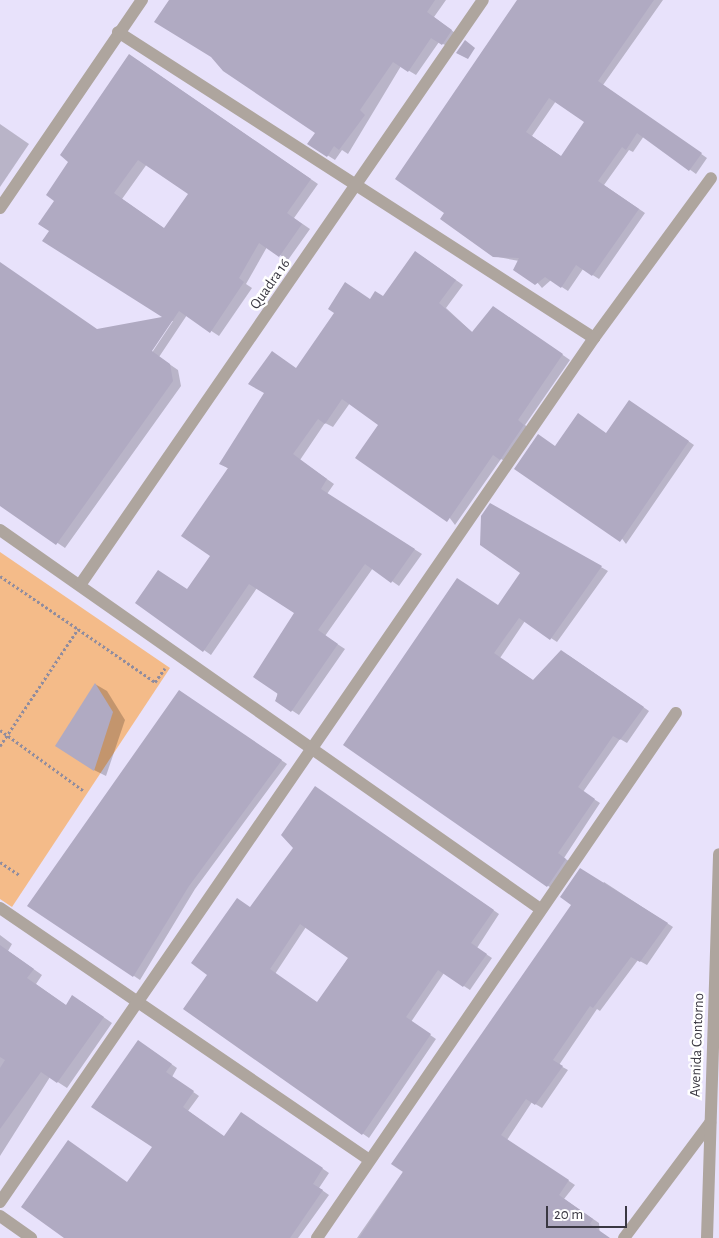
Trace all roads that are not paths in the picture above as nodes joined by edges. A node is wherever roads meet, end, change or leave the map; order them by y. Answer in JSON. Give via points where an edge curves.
{"nodes":[{"id":1,"x":142,"y":0,"type":"edge"},
{"id":2,"x":483,"y":0,"type":"edge"},
{"id":3,"x":118,"y":32,"type":"junction"},
{"id":4,"x":711,"y":178,"type":"dead end"},
{"id":5,"x":358,"y":186,"type":"junction"},
{"id":6,"x":0,"y":208,"type":"edge"},
{"id":7,"x":594,"y":338,"type":"junction"},
{"id":8,"x":0,"y":530,"type":"edge"},
{"id":9,"x":80,"y":585,"type":"junction"},
{"id":10,"x":676,"y":713,"type":"dead end"},
{"id":11,"x":312,"y":746,"type":"junction"},
{"id":12,"x":719,"y":854,"type":"edge"},
{"id":13,"x":0,"y":908,"type":"edge"},
{"id":14,"x":539,"y":908,"type":"junction"},
{"id":15,"x":137,"y":1003,"type":"junction"},
{"id":16,"x":710,"y":1123,"type":"junction"},
{"id":17,"x":369,"y":1160,"type":"junction"},
{"id":18,"x":0,"y":1202,"type":"edge"},
{"id":19,"x":0,"y":1216,"type":"edge"},
{"id":20,"x":31,"y":1238,"type":"edge"},
{"id":21,"x":317,"y":1238,"type":"edge"},
{"id":22,"x":624,"y":1238,"type":"edge"},
{"id":23,"x":707,"y":1238,"type":"edge"}],
"edges":[{"from":1,"to":3,"type":"street"},
{"from":2,"to":5,"type":"street","name":"Quadra 16"},
{"from":3,"to":5,"type":"street"},
{"from":3,"to":6,"type":"street"},
{"from":4,"to":7,"type":"street"},
{"from":5,"to":7,"type":"street"},
{"from":5,"to":9,"type":"street","name":"Quadra 16"},
{"from":7,"to":11,"type":"street"},
{"from":8,"to":9,"type":"street"},
{"from":9,"to":11,"type":"street"},
{"from":10,"to":14,"type":"street"},
{"from":11,"to":14,"type":"street"},
{"from":11,"to":15,"type":"street"},
{"from":12,"to":16,"type":"street","name":"Avenida Contorno"},
{"from":13,"to":15,"type":"street"},
{"from":14,"to":17,"type":"street"},
{"from":15,"to":17,"type":"street"},
{"from":15,"to":18,"type":"street"},
{"from":16,"to":22,"type":"street"},
{"from":16,"to":23,"type":"street","name":"Avenida Contorno"},
{"from":17,"to":21,"type":"street"},
{"from":19,"to":20,"type":"street"}]}
